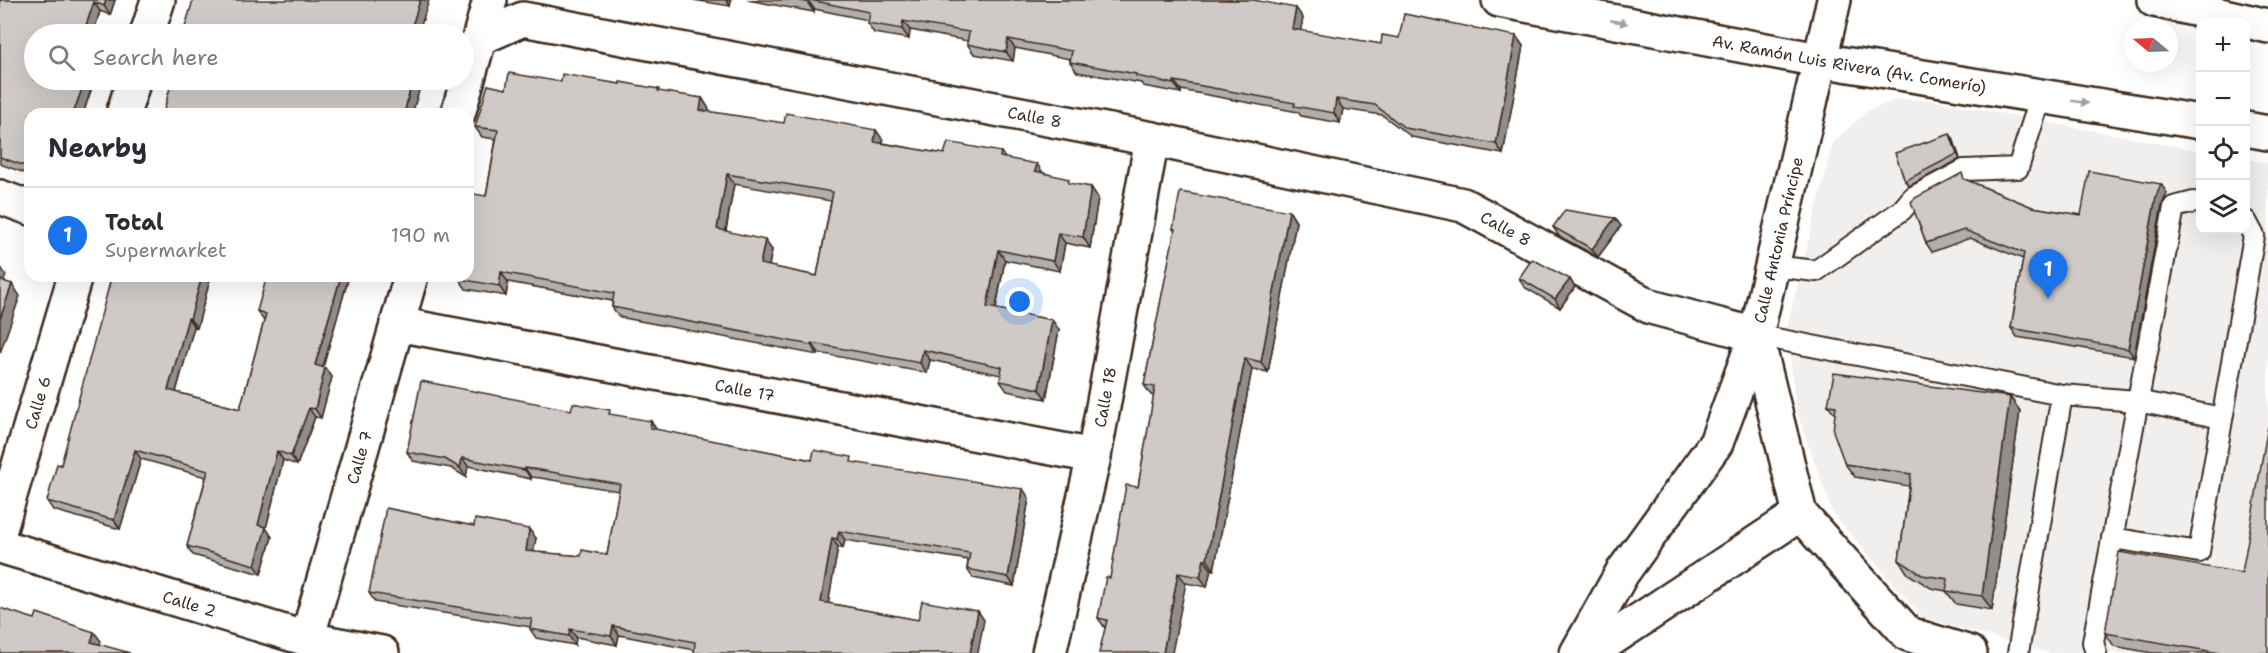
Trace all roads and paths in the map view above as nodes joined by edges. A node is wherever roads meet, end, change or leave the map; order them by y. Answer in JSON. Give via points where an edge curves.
{"nodes":[{"id":1,"x":158,"y":0,"type":"edge"},
{"id":2,"x":490,"y":0,"type":"edge"},
{"id":3,"x":1499,"y":0,"type":"edge"},
{"id":4,"x":1834,"y":0,"type":"edge"},
{"id":5,"x":2154,"y":0,"type":"edge"},
{"id":6,"x":150,"y":24,"type":"edge"},
{"id":7,"x":2268,"y":26,"type":"edge"},
{"id":8,"x":480,"y":38,"type":"junction"},
{"id":9,"x":474,"y":59,"type":"edge"},
{"id":10,"x":1819,"y":60,"type":"junction"},
{"id":11,"x":131,"y":90,"type":"edge"},
{"id":12,"x":465,"y":90,"type":"edge"},
{"id":13,"x":2041,"y":96,"type":"junction"},
{"id":14,"x":125,"y":108,"type":"edge"},
{"id":15,"x":460,"y":108,"type":"edge"},
{"id":16,"x":2196,"y":121,"type":"edge"},
{"id":17,"x":2250,"y":130,"type":"edge"},
{"id":18,"x":2268,"y":133,"type":"edge"},
{"id":19,"x":1152,"y":139,"type":"junction"},
{"id":20,"x":0,"y":197,"type":"edge"},
{"id":21,"x":2196,"y":202,"type":"edge"},
{"id":22,"x":24,"y":206,"type":"edge"},
{"id":23,"x":2250,"y":228,"type":"edge"},
{"id":24,"x":1772,"y":266,"type":"junction"},
{"id":25,"x":73,"y":282,"type":"edge"},
{"id":26,"x":409,"y":282,"type":"edge"},
{"id":27,"x":397,"y":324,"type":"junction"},
{"id":28,"x":1756,"y":335,"type":"junction"},
{"id":29,"x":2062,"y":395,"type":"junction"},
{"id":30,"x":2137,"y":401,"type":"junction"},
{"id":31,"x":2222,"y":418,"type":"junction"},
{"id":32,"x":1094,"y":456,"type":"junction"},
{"id":33,"x":1800,"y":514,"type":"junction"},
{"id":34,"x":0,"y":529,"type":"edge"},
{"id":35,"x":2112,"y":538,"type":"junction"},
{"id":36,"x":0,"y":546,"type":"edge"},
{"id":37,"x":307,"y":639,"type":"junction"},
{"id":38,"x":382,"y":653,"type":"edge"},
{"id":39,"x":1049,"y":653,"type":"edge"},
{"id":40,"x":1577,"y":653,"type":"edge"},
{"id":41,"x":1590,"y":653,"type":"edge"},
{"id":42,"x":1970,"y":653,"type":"edge"},
{"id":43,"x":2018,"y":653,"type":"edge"},
{"id":44,"x":2096,"y":653,"type":"edge"}],
"edges":[{"from":1,"to":6,"type":"street"},
{"from":2,"to":8,"type":"street"},
{"from":3,"to":10,"type":"street","name":"Av. Ramón Luis Rivera (Av. Comerío)","one_way":true},
{"from":4,"to":10,"type":"street","name":"Calle Antonia Príncipe"},
{"from":5,"to":7,"type":"street"},
{"from":8,"to":9,"type":"street"},
{"from":8,"to":19,"type":"street","name":"Calle 8","via":[[523,19]]},
{"from":10,"to":13,"type":"street","name":"Av. Ramón Luis Rivera (Av. Comerío)"},
{"from":10,"to":24,"type":"street","name":"Calle Antonia Príncipe"},
{"from":11,"to":14,"type":"street"},
{"from":12,"to":15,"type":"street"},
{"from":13,"to":16,"type":"street","name":"Av. Ramón Luis Rivera (Av. Comerío)","one_way":true},
{"from":13,"to":24,"type":"lane","via":[[2018,168],[1964,170],[1912,197],[1902,210],[1816,271]]},
{"from":17,"to":18,"type":"street"},
{"from":19,"to":28,"type":"street","name":"Calle 8","via":[[1463,205],[1651,308]]},
{"from":19,"to":32,"type":"street","name":"Calle 18"},
{"from":20,"to":22,"type":"street"},
{"from":21,"to":30,"type":"lane","via":[[2174,207]]},
{"from":23,"to":31,"type":"lane","via":[[2254,236]]},
{"from":24,"to":28,"type":"street","name":"Calle Antonia Príncipe"},
{"from":25,"to":34,"type":"street","name":"Calle 6"},
{"from":26,"to":27,"type":"street","name":"Calle 7"},
{"from":27,"to":32,"type":"street","name":"Calle 17"},
{"from":27,"to":37,"type":"street","name":"Calle 7"},
{"from":28,"to":29,"type":"lane"},
{"from":28,"to":33,"type":"street","name":"Calle Antonia Príncipe"},
{"from":28,"to":40,"type":"street","via":[[1716,443],[1622,573]]},
{"from":29,"to":30,"type":"lane"},
{"from":29,"to":43,"type":"lane"},
{"from":30,"to":31,"type":"lane"},
{"from":30,"to":35,"type":"lane"},
{"from":31,"to":35,"type":"lane","via":[[2199,552]]},
{"from":32,"to":39,"type":"street","name":"Calle 18"},
{"from":33,"to":41,"type":"street"},
{"from":33,"to":42,"type":"street","name":"Calle Antonia Príncipe","via":[[1908,634]]},
{"from":35,"to":44,"type":"lane","via":[[2093,642]]},
{"from":36,"to":37,"type":"street","name":"Calle 2"},
{"from":37,"to":38,"type":"street","name":"Calle 2"}]}
